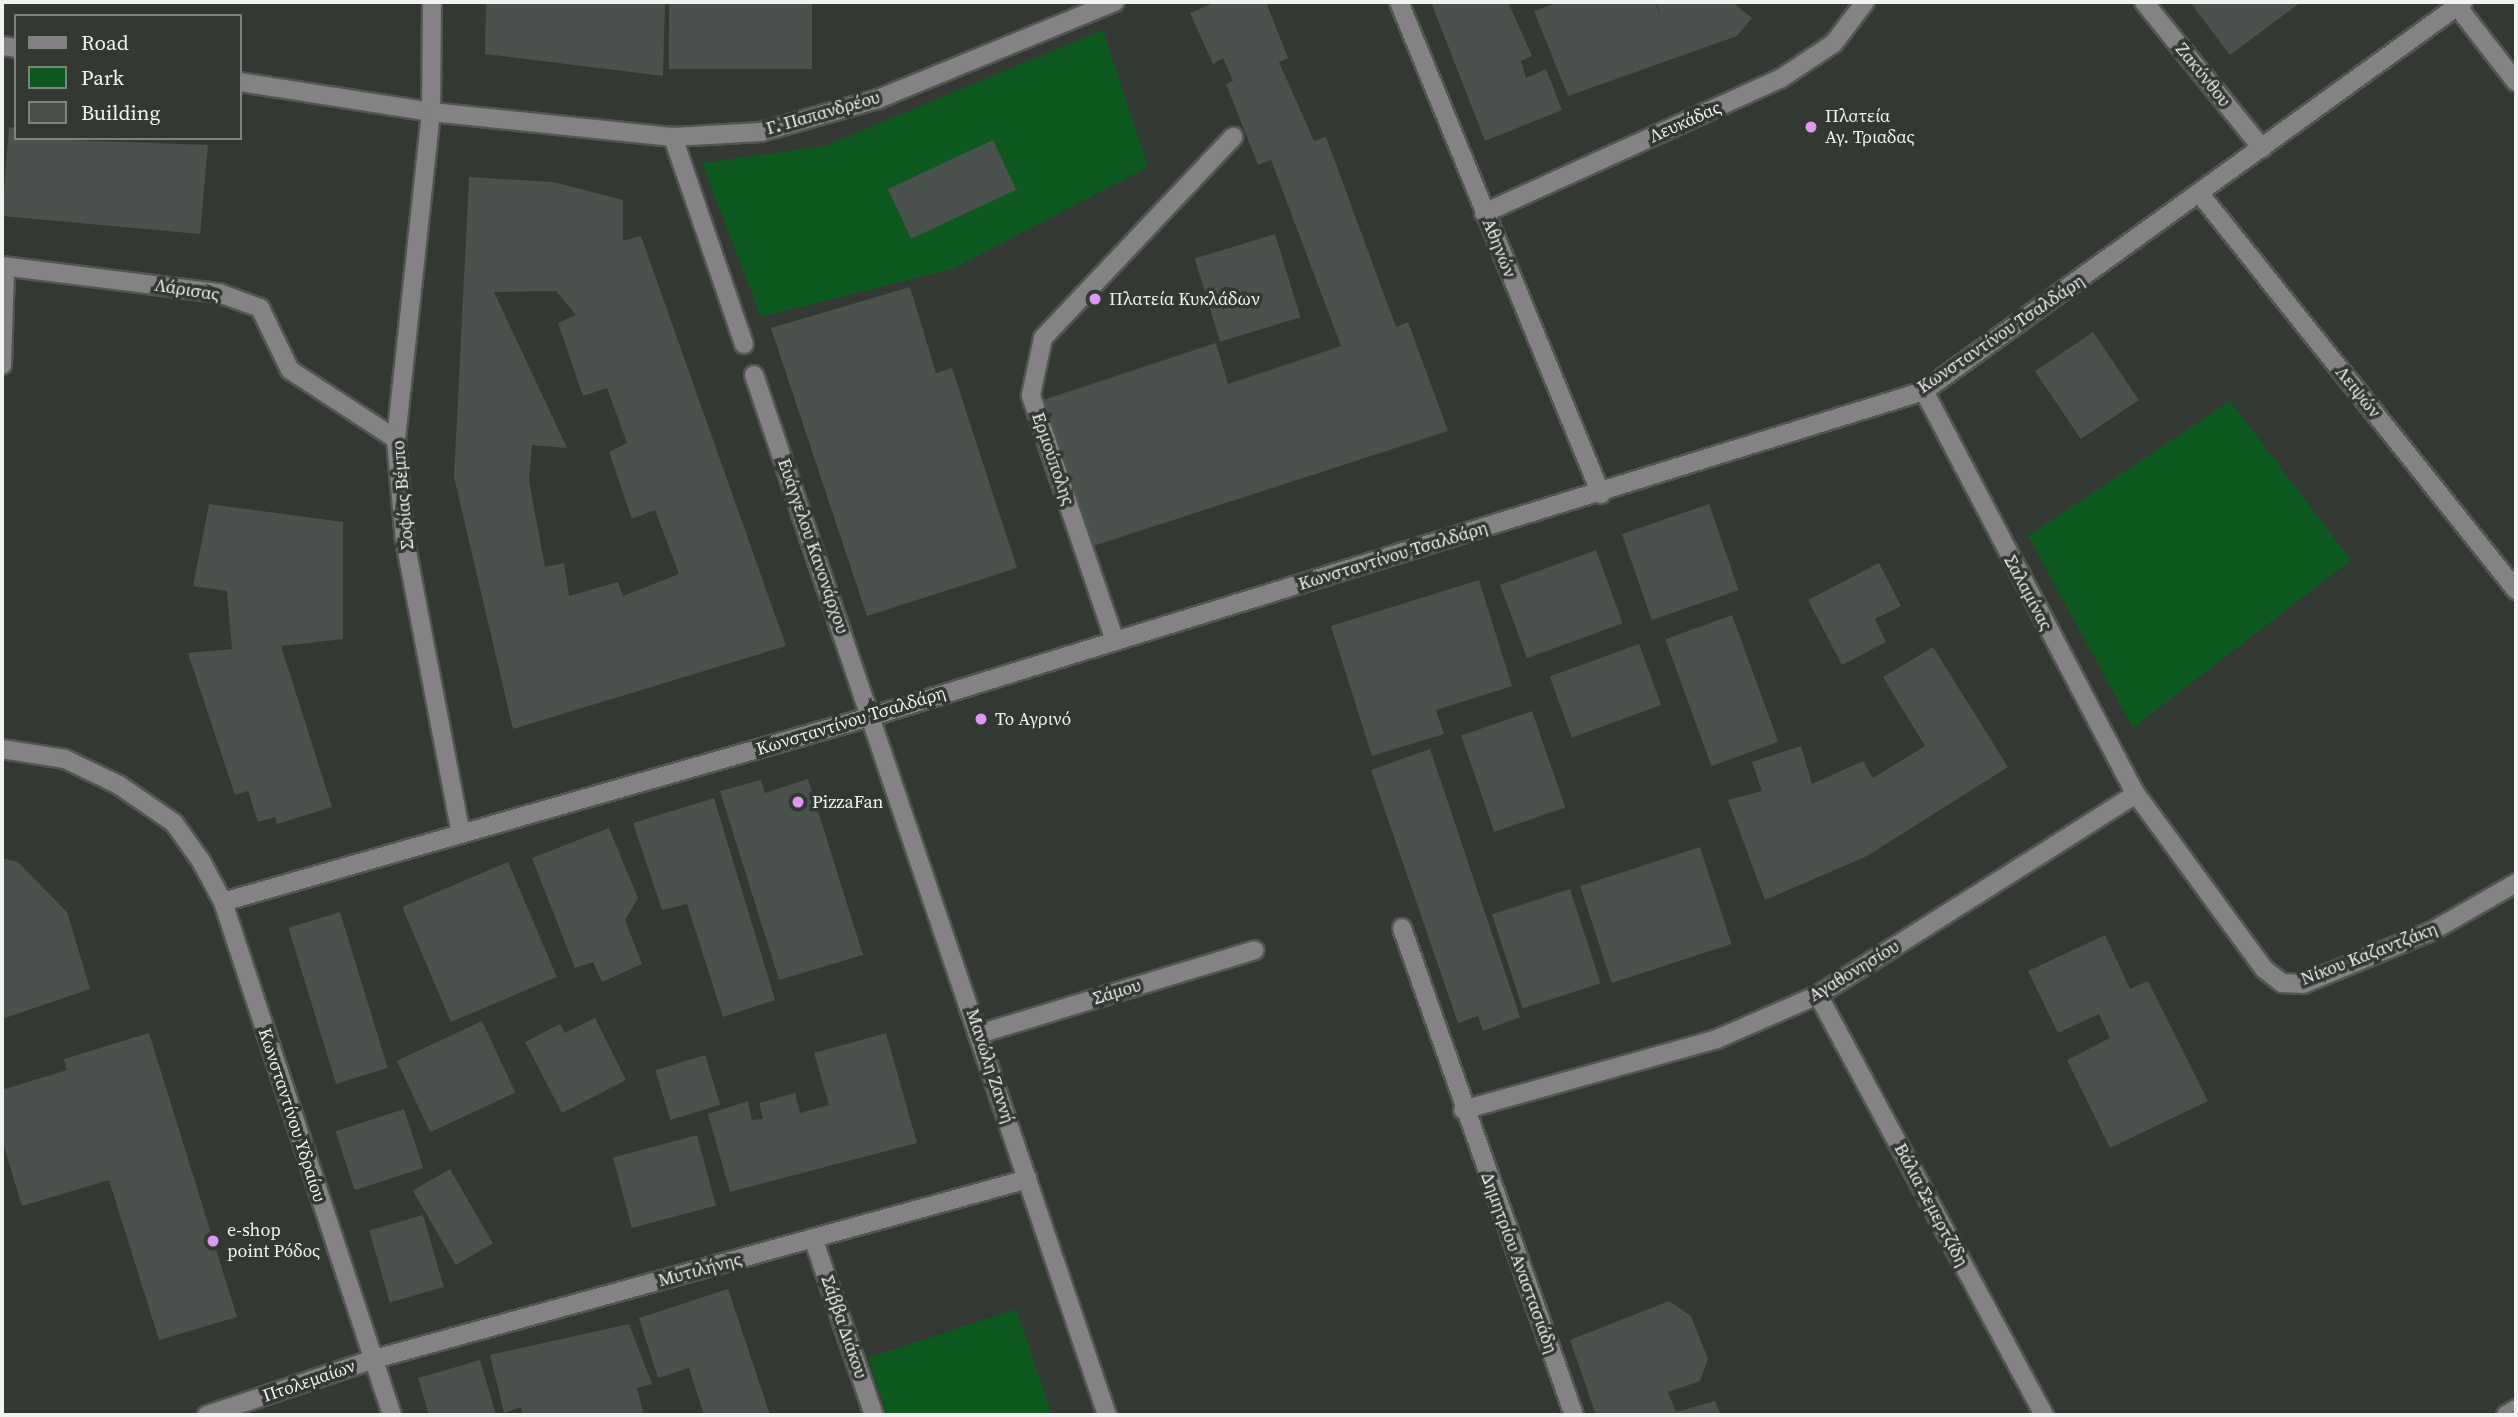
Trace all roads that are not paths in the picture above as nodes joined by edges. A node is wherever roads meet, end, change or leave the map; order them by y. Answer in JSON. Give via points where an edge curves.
{"nodes":[{"id":1,"x":432,"y":2,"type":"edge"},
{"id":2,"x":1115,"y":2,"type":"edge"},
{"id":3,"x":1399,"y":2,"type":"edge"},
{"id":4,"x":1866,"y":2,"type":"edge"},
{"id":5,"x":2144,"y":2,"type":"edge"},
{"id":6,"x":2460,"y":4,"type":"edge"},
{"id":7,"x":242,"y":82,"type":"edge"},
{"id":8,"x":2516,"y":82,"type":"edge"},
{"id":9,"x":431,"y":111,"type":"junction"},
{"id":10,"x":673,"y":137,"type":"junction"},
{"id":11,"x":1233,"y":137,"type":"dead end"},
{"id":12,"x":2262,"y":148,"type":"junction"},
{"id":13,"x":2200,"y":194,"type":"junction"},
{"id":14,"x":1484,"y":213,"type":"junction"},
{"id":15,"x":4,"y":266,"type":"edge"},
{"id":16,"x":744,"y":344,"type":"dead end"},
{"id":17,"x":2,"y":365,"type":"edge"},
{"id":18,"x":754,"y":375,"type":"dead end"},
{"id":19,"x":1924,"y":391,"type":"junction"},
{"id":20,"x":396,"y":439,"type":"junction"},
{"id":21,"x":1601,"y":494,"type":"junction"},
{"id":22,"x":2516,"y":590,"type":"edge"},
{"id":23,"x":1115,"y":640,"type":"junction"},
{"id":24,"x":873,"y":716,"type":"junction"},
{"id":25,"x":2,"y":749,"type":"edge"},
{"id":26,"x":2136,"y":794,"type":"junction"},
{"id":27,"x":461,"y":834,"type":"junction"},
{"id":28,"x":2516,"y":883,"type":"edge"},
{"id":29,"x":223,"y":902,"type":"junction"},
{"id":30,"x":1402,"y":928,"type":"dead end"},
{"id":31,"x":1255,"y":950,"type":"dead end"},
{"id":32,"x":1818,"y":995,"type":"junction"},
{"id":33,"x":979,"y":1034,"type":"junction"},
{"id":34,"x":1463,"y":1111,"type":"junction"},
{"id":35,"x":1028,"y":1179,"type":"junction"},
{"id":36,"x":813,"y":1238,"type":"junction"},
{"id":37,"x":372,"y":1360,"type":"junction"},
{"id":38,"x":2516,"y":1409,"type":"edge"},
{"id":39,"x":207,"y":1415,"type":"edge"},
{"id":40,"x":392,"y":1415,"type":"edge"},
{"id":41,"x":874,"y":1415,"type":"edge"},
{"id":42,"x":1107,"y":1415,"type":"edge"},
{"id":43,"x":1574,"y":1415,"type":"edge"},
{"id":44,"x":2044,"y":1415,"type":"edge"},
{"id":45,"x":2506,"y":1415,"type":"edge"}],
"edges":[{"from":1,"to":9,"type":"street","name":"Σοφίας Βέμπο"},
{"from":2,"to":10,"type":"street","name":"Γ. Παπανδρέου","via":[[877,99],[761,132]]},
{"from":3,"to":14,"type":"street","name":"Αθηνών"},
{"from":4,"to":14,"type":"street","name":"Λευκάδας","via":[[1834,43],[1780,79]]},
{"from":5,"to":12,"type":"street","name":"Ζακύνθου"},
{"from":6,"to":8,"type":"street"},
{"from":6,"to":12,"type":"street","name":"Κωνσταντίνου Τσαλδάρη"},
{"from":7,"to":9,"type":"street","name":"Γ. Παπανδρέου"},
{"from":9,"to":10,"type":"street","name":"Γ. Παπανδρέου"},
{"from":9,"to":20,"type":"street","name":"Σοφίας Βέμπο"},
{"from":10,"to":16,"type":"street"},
{"from":11,"to":23,"type":"street","name":"Ερμούπολης","via":[[1043,338],[1031,395]]},
{"from":12,"to":13,"type":"street","name":"Κωνσταντίνου Τσαλδάρη"},
{"from":13,"to":19,"type":"street","name":"Κωνσταντίνου Τσαλδάρη"},
{"from":13,"to":22,"type":"street","name":"Λειψών"},
{"from":14,"to":21,"type":"street","name":"Αθηνών"},
{"from":15,"to":17,"type":"street"},
{"from":15,"to":20,"type":"street","name":"Λάρισας","via":[[219,293],[260,307],[290,370]]},
{"from":18,"to":24,"type":"street","name":"Ευάγγελου Κανονάρχου"},
{"from":19,"to":21,"type":"street","name":"Κωνσταντίνου Τσαλδάρη"},
{"from":19,"to":26,"type":"street","name":"Σαλαμίνας"},
{"from":20,"to":27,"type":"street","name":"Σοφίας Βέμπο","via":[[405,541]]},
{"from":21,"to":23,"type":"street","name":"Κωνσταντίνου Τσαλδάρη"},
{"from":23,"to":24,"type":"street","name":"Κωνσταντίνου Τσαλδάρη"},
{"from":24,"to":27,"type":"street","name":"Κωνσταντίνου Τσαλδάρη"},
{"from":24,"to":33,"type":"street","name":"Μανώλη Ζαννή"},
{"from":25,"to":29,"type":"street","name":"Κωνσταντίνου Υδραίου","via":[[65,759],[174,823]]},
{"from":26,"to":28,"type":"street","name":"Νίκου Καζαντζάκη","via":[[2264,969],[2282,982],[2302,984],[2434,930]]},
{"from":26,"to":32,"type":"street","name":"Αγαθονησίου"},
{"from":27,"to":29,"type":"street","name":"Κωνσταντίνου Τσαλδάρη"},
{"from":29,"to":37,"type":"street","name":"Κωνσταντίνου Υδραίου"},
{"from":30,"to":34,"type":"street","name":"Δημητρίου Αναστασιάδη"},
{"from":31,"to":33,"type":"street","name":"Σάμου"},
{"from":32,"to":34,"type":"street","name":"Αγαθονησίου","via":[[1717,1039]]},
{"from":32,"to":44,"type":"street","name":"Βάλια Σεμερτζίδη"},
{"from":33,"to":35,"type":"street","name":"Μανώλη Ζαννή"},
{"from":34,"to":43,"type":"street","name":"Δημητρίου Αναστασιάδη"},
{"from":35,"to":36,"type":"street","name":"Μυτιλήνης"},
{"from":35,"to":42,"type":"street","name":"Μανώλη Ζαννή"},
{"from":36,"to":37,"type":"street","name":"Μυτιλήνης"},
{"from":36,"to":41,"type":"street","name":"Σάββα Διάκου"},
{"from":37,"to":39,"type":"street","name":"Πτολεμαίων"},
{"from":37,"to":40,"type":"street","name":"Κωνσταντίνου Υδραίου"},
{"from":38,"to":45,"type":"street"}]}
